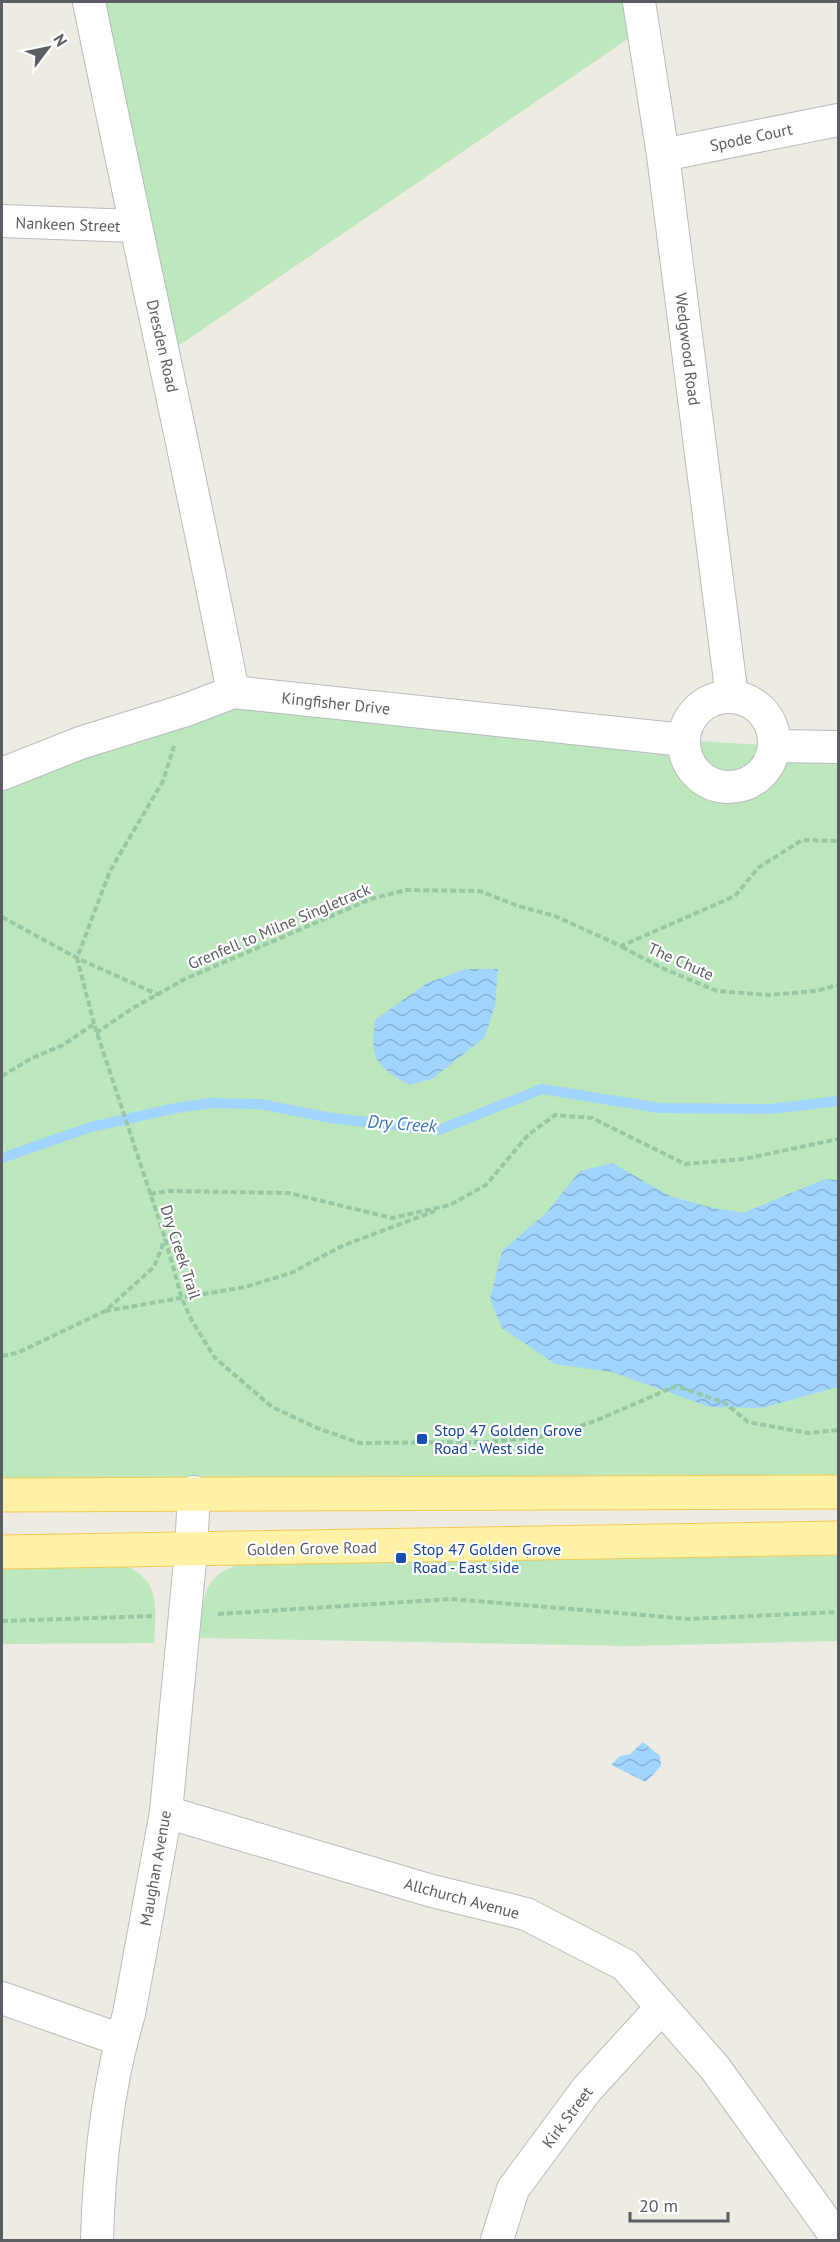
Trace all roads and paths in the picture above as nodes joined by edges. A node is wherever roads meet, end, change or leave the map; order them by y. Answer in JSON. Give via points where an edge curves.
{"nodes":[{"id":1,"x":89,"y":2,"type":"edge"},
{"id":2,"x":639,"y":2,"type":"edge"},
{"id":3,"x":838,"y":120,"type":"edge"},
{"id":4,"x":663,"y":155,"type":"junction"},
{"id":5,"x":2,"y":221,"type":"edge"},
{"id":6,"x":134,"y":226,"type":"junction"},
{"id":7,"x":233,"y":692,"type":"junction"},
{"id":8,"x":732,"y":697,"type":"junction"},
{"id":9,"x":186,"y":710,"type":"junction"},
{"id":10,"x":684,"y":740,"type":"junction"},
{"id":11,"x":774,"y":746,"type":"junction"},
{"id":12,"x":838,"y":747,"type":"edge"},
{"id":13,"x":2,"y":774,"type":"edge"},
{"id":14,"x":838,"y":841,"type":"edge"},
{"id":15,"x":2,"y":917,"type":"edge"},
{"id":16,"x":621,"y":946,"type":"junction"},
{"id":17,"x":77,"y":958,"type":"junction"},
{"id":18,"x":838,"y":985,"type":"edge"},
{"id":19,"x":159,"y":995,"type":"junction"},
{"id":20,"x":94,"y":1024,"type":"junction"},
{"id":21,"x":96,"y":1033,"type":"junction"},
{"id":22,"x":2,"y":1076,"type":"edge"},
{"id":23,"x":838,"y":1139,"type":"edge"},
{"id":24,"x":150,"y":1194,"type":"junction"},
{"id":25,"x":450,"y":1205,"type":"junction"},
{"id":26,"x":165,"y":1238,"type":"junction"},
{"id":27,"x":182,"y":1299,"type":"junction"},
{"id":28,"x":105,"y":1311,"type":"junction"},
{"id":29,"x":2,"y":1356,"type":"edge"},
{"id":30,"x":838,"y":1430,"type":"edge"},
{"id":31,"x":194,"y":1492,"type":"junction"},
{"id":32,"x":838,"y":1492,"type":"edge"},
{"id":33,"x":2,"y":1495,"type":"edge"},
{"id":34,"x":838,"y":1538,"type":"edge"},
{"id":35,"x":191,"y":1551,"type":"junction"},
{"id":36,"x":2,"y":1552,"type":"edge"},
{"id":37,"x":838,"y":1612,"type":"edge"},
{"id":38,"x":184,"y":1615,"type":"junction"},
{"id":39,"x":2,"y":1621,"type":"edge"},
{"id":40,"x":166,"y":1812,"type":"junction"},
{"id":41,"x":2,"y":1998,"type":"edge"},
{"id":42,"x":661,"y":2008,"type":"junction"},
{"id":43,"x":121,"y":2040,"type":"junction"},
{"id":44,"x":838,"y":2239,"type":"edge"},
{"id":45,"x":97,"y":2241,"type":"edge"},
{"id":46,"x":497,"y":2241,"type":"edge"}],
"edges":[{"from":1,"to":6,"type":"street","name":"Dresden Road"},
{"from":2,"to":4,"type":"street","name":"Wedgwood Road"},
{"from":3,"to":4,"type":"street","name":"Spode Court"},
{"from":4,"to":8,"type":"street","name":"Wedgwood Road"},
{"from":5,"to":6,"type":"street","name":"Nankeen Street"},
{"from":6,"to":7,"type":"street","name":"Dresden Road","via":[[165,355]]},
{"from":7,"to":9,"type":"street","name":"Kingfisher Drive"},
{"from":7,"to":10,"type":"street","name":"Kingfisher Drive"},
{"from":8,"to":10,"type":"street","via":[[704,704],[694,713]]},
{"from":8,"to":11,"type":"street","via":[[758,707],[773,732]]},
{"from":9,"to":13,"type":"street","name":"Kingfisher Drive","via":[[80,743]]},
{"from":9,"to":17,"type":"path","via":[[163,781],[110,871]]},
{"from":10,"to":11,"type":"street","via":[[693,769],[718,786],[734,787],[761,774]]},
{"from":11,"to":12,"type":"street"},
{"from":14,"to":16,"type":"path","via":[[802,840],[758,868],[735,896]]},
{"from":15,"to":17,"type":"path"},
{"from":16,"to":18,"type":"path","name":"The Chute","via":[[717,991],[769,995]]},
{"from":16,"to":19,"type":"path","name":"Grenfell to Milne Singletrack","via":[[555,916],[480,891],[406,890],[371,899],[185,979]]},
{"from":17,"to":19,"type":"path"},
{"from":17,"to":20,"type":"path","name":"Dry Creek Trail"},
{"from":19,"to":21,"type":"path","name":"Grenfell to Milne Singletrack"},
{"from":20,"to":21,"type":"path","name":"Dry Creek Trail"},
{"from":20,"to":22,"type":"path","via":[[63,1045]]},
{"from":21,"to":24,"type":"path","name":"Dry Creek Trail"},
{"from":23,"to":25,"type":"path","via":[[744,1159],[685,1164],[592,1118],[555,1115],[528,1135],[486,1185]]},
{"from":24,"to":25,"type":"path","via":[[289,1193],[392,1218]]},
{"from":24,"to":26,"type":"path","name":"Dry Creek Trail"},
{"from":25,"to":27,"type":"path","via":[[342,1246],[291,1273]]},
{"from":26,"to":27,"type":"path","name":"Dry Creek Trail"},
{"from":26,"to":28,"type":"path","via":[[154,1267]]},
{"from":27,"to":28,"type":"path"},
{"from":27,"to":30,"type":"path","name":"Dry Creek Trail","via":[[215,1358],[272,1407],[360,1443],[488,1442],[549,1436],[676,1386],[725,1403],[748,1422],[808,1433]]},
{"from":28,"to":29,"type":"path","via":[[17,1353]]},
{"from":31,"to":32,"type":"main road"},
{"from":31,"to":33,"type":"main road"},
{"from":31,"to":35,"type":"street","name":"Maughan Avenue"},
{"from":34,"to":35,"type":"main road","name":"Golden Grove Road"},
{"from":35,"to":36,"type":"main road","name":"Golden Grove Road"},
{"from":35,"to":38,"type":"street","name":"Maughan Avenue"},
{"from":37,"to":38,"type":"path","via":[[689,1619],[452,1599]]},
{"from":38,"to":39,"type":"path"},
{"from":38,"to":40,"type":"street","name":"Maughan Avenue"},
{"from":40,"to":42,"type":"street","name":"Allchurch Avenue","via":[[432,1891],[526,1914],[625,1965]]},
{"from":40,"to":43,"type":"street","name":"Maughan Avenue"},
{"from":41,"to":43,"type":"street"},
{"from":42,"to":44,"type":"street","name":"Allchurch Avenue","via":[[715,2068]]},
{"from":42,"to":46,"type":"street","name":"Kirk Street","via":[[587,2089],[513,2189]]},
{"from":43,"to":45,"type":"street","name":"Maughan Avenue","via":[[99,2175]]}]}
